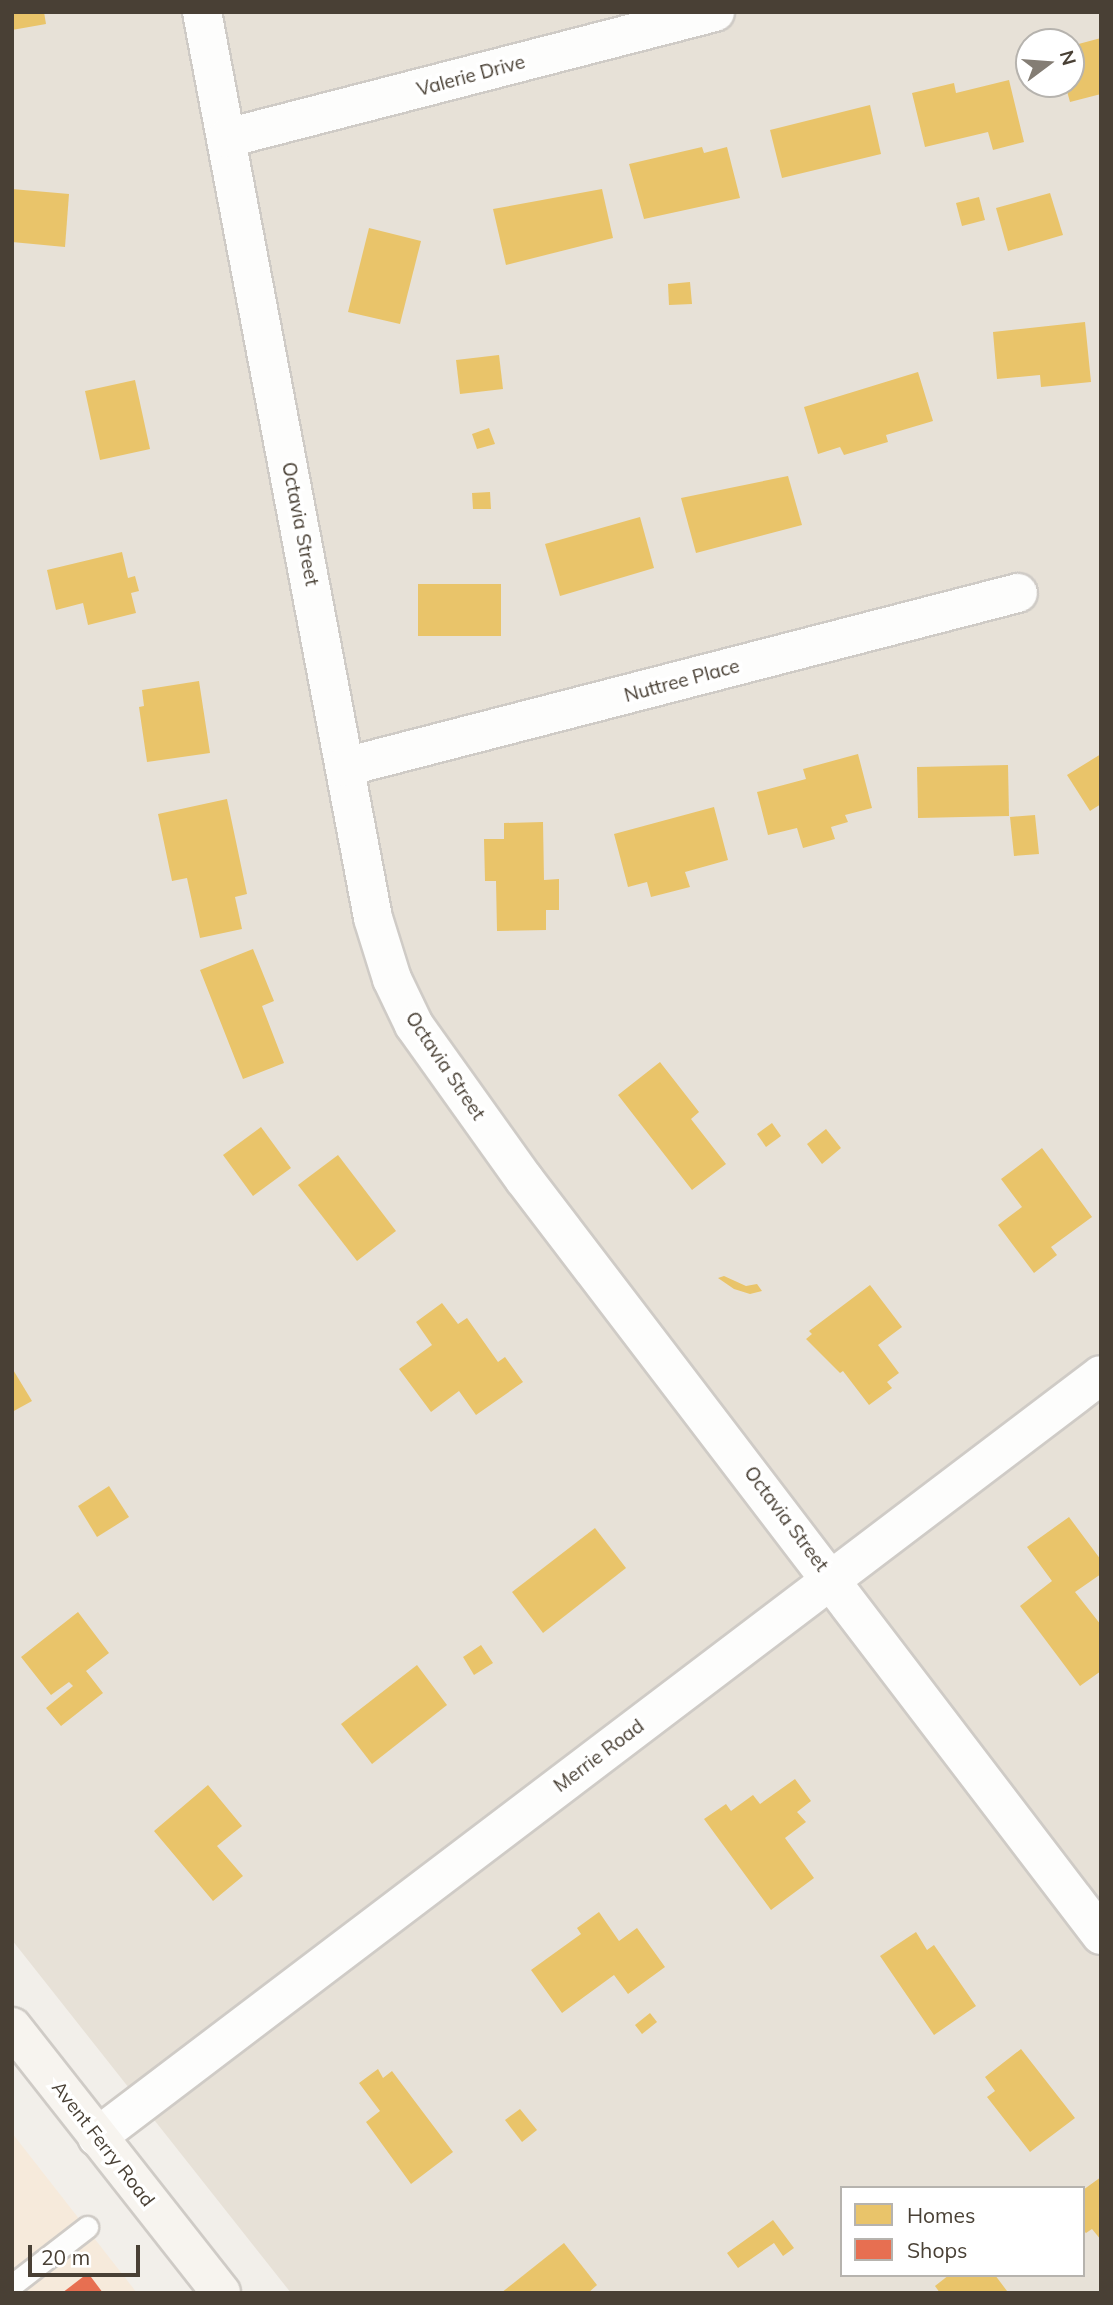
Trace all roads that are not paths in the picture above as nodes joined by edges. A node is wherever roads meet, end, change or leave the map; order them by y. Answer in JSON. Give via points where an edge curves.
{"nodes":[{"id":1,"x":202,"y":12,"type":"edge"},
{"id":2,"x":715,"y":12,"type":"edge"},
{"id":3,"x":228,"y":138,"type":"junction"},
{"id":4,"x":1018,"y":593,"type":"dead end"},
{"id":5,"x":345,"y":767,"type":"junction"},
{"id":6,"x":1101,"y":1375,"type":"edge"},
{"id":7,"x":832,"y":1579,"type":"junction"},
{"id":8,"x":1101,"y":1935,"type":"edge"},
{"id":9,"x":12,"y":2027,"type":"edge"},
{"id":10,"x":97,"y":2137,"type":"junction"},
{"id":11,"x":87,"y":2227,"type":"dead end"},
{"id":12,"x":12,"y":2285,"type":"edge"},
{"id":13,"x":221,"y":2293,"type":"edge"}],
"edges":[{"from":1,"to":3,"type":"street","name":"Octavia Street"},
{"from":2,"to":3,"type":"street","name":"Valerie Drive"},
{"from":3,"to":5,"type":"street","name":"Octavia Street"},
{"from":4,"to":5,"type":"street","name":"Nuttree Place"},
{"from":5,"to":7,"type":"street","name":"Octavia Street","via":[[373,918],[392,979],[414,1025],[524,1179]]},
{"from":6,"to":7,"type":"street","name":"Merrie Road"},
{"from":7,"to":8,"type":"street","name":"Octavia Street"},
{"from":7,"to":10,"type":"street","name":"Merrie Road"},
{"from":9,"to":10,"type":"main road","name":"Avent Ferry Road"},
{"from":10,"to":13,"type":"main road","name":"Avent Ferry Road"},
{"from":11,"to":12,"type":"lane"}]}
